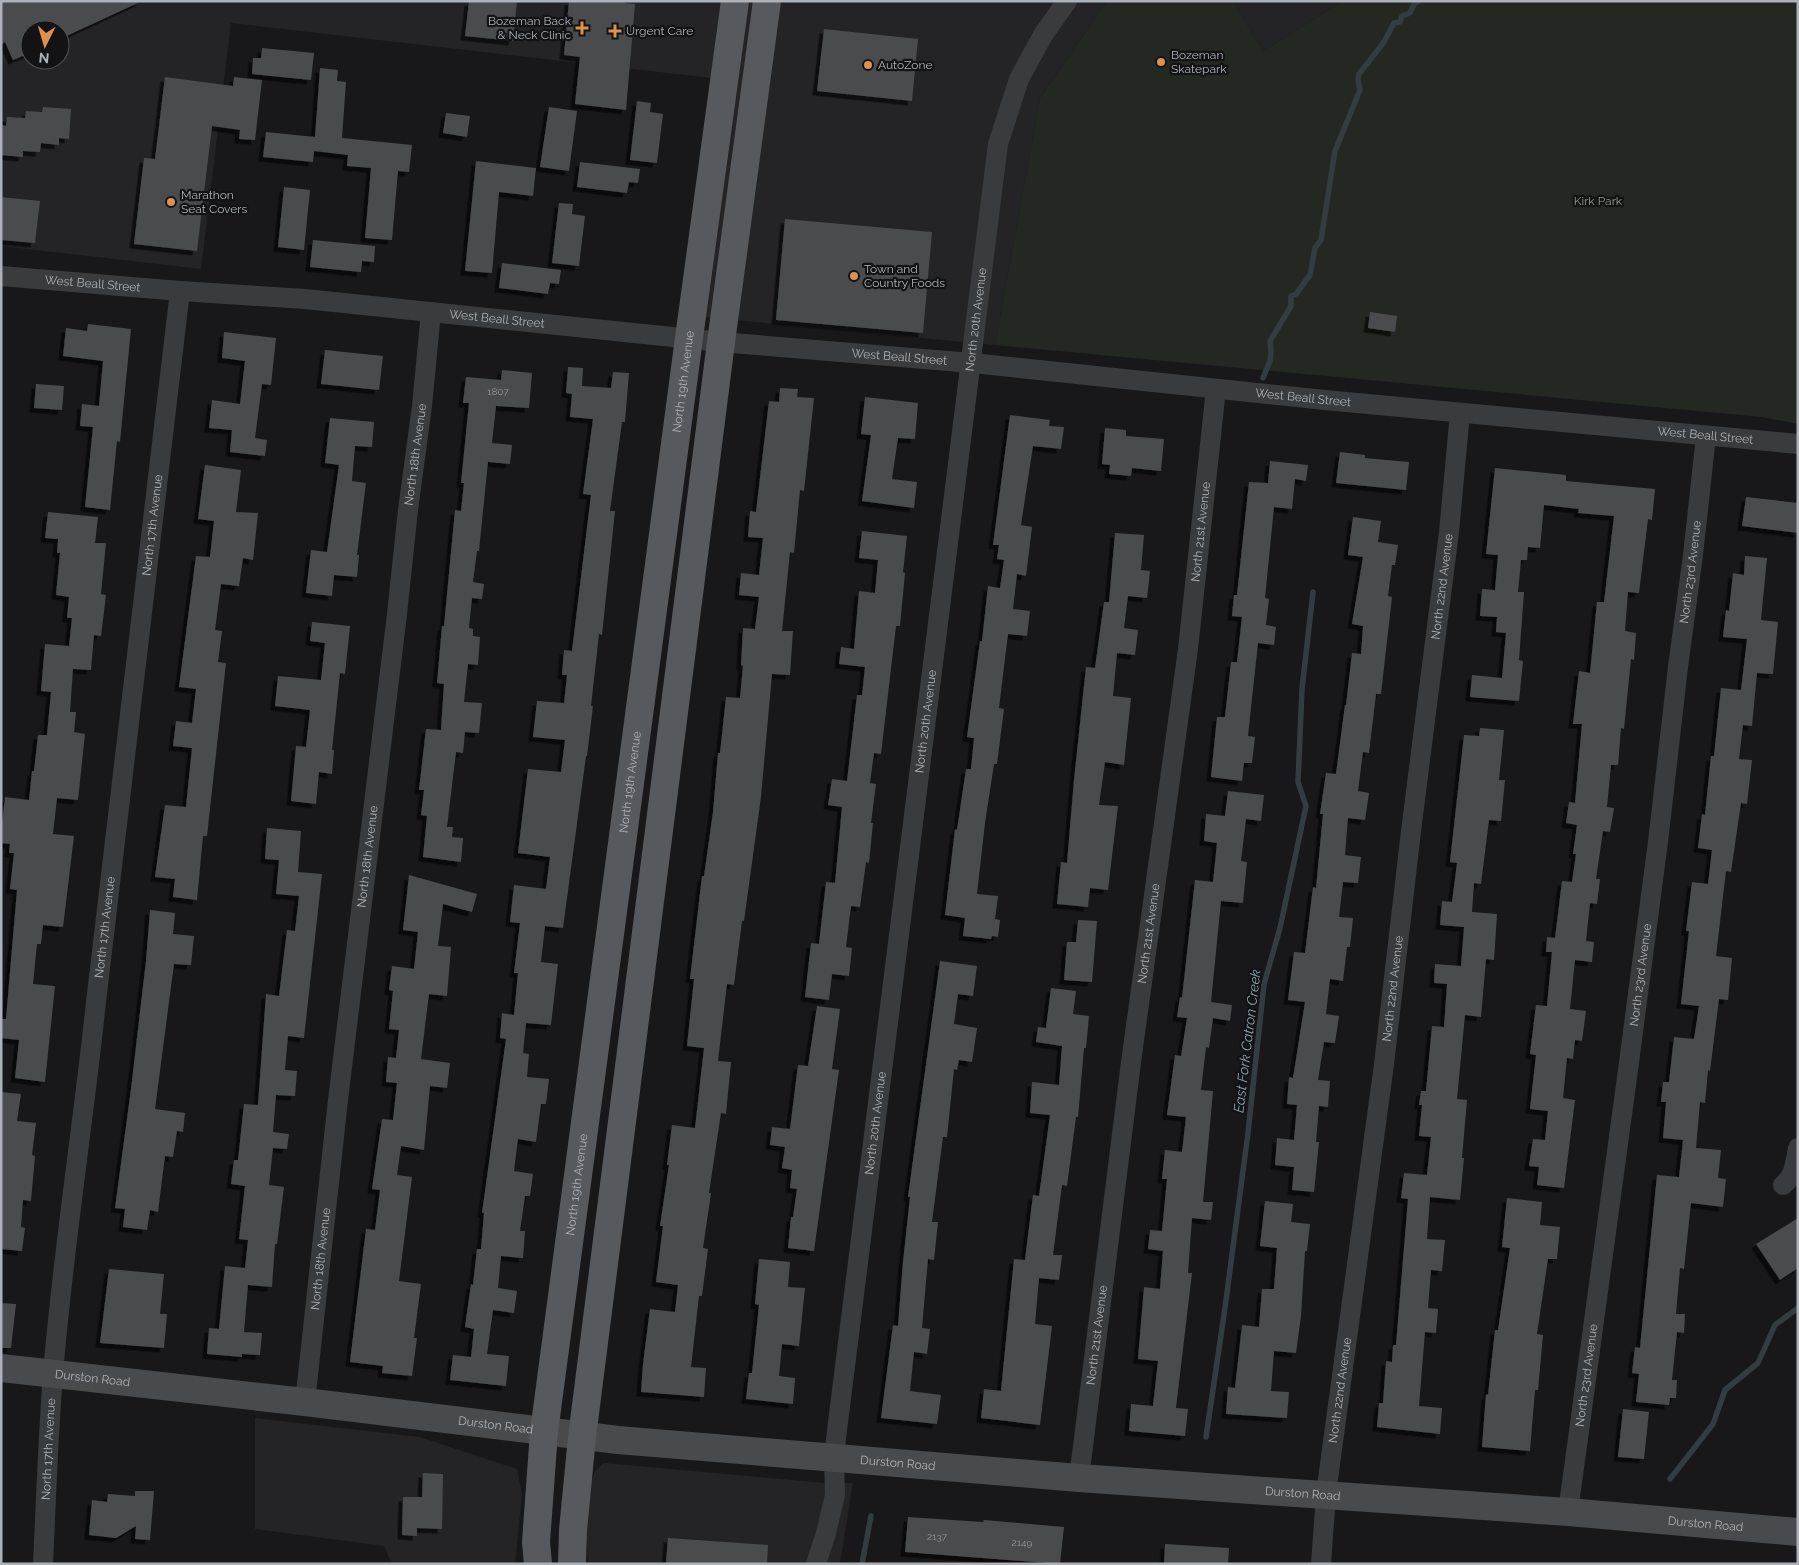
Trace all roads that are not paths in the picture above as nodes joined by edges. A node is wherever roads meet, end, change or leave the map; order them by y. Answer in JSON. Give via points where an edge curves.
{"nodes":[{"id":1,"x":735,"y":1,"type":"edge"},
{"id":2,"x":767,"y":1,"type":"edge"},
{"id":3,"x":1067,"y":1,"type":"edge"},
{"id":4,"x":1,"y":276,"type":"edge"},
{"id":5,"x":180,"y":291,"type":"junction"},
{"id":6,"x":431,"y":312,"type":"junction"},
{"id":7,"x":689,"y":338,"type":"junction"},
{"id":8,"x":721,"y":342,"type":"junction"},
{"id":9,"x":972,"y":363,"type":"junction"},
{"id":10,"x":1216,"y":389,"type":"junction"},
{"id":11,"x":1460,"y":413,"type":"junction"},
{"id":12,"x":1706,"y":436,"type":"junction"},
{"id":13,"x":1798,"y":444,"type":"edge"},
{"id":14,"x":1798,"y":1148,"type":"edge"},
{"id":15,"x":1783,"y":1185,"type":"dead end"},
{"id":16,"x":1,"y":1368,"type":"edge"},
{"id":17,"x":53,"y":1374,"type":"junction"},
{"id":18,"x":305,"y":1402,"type":"junction"},
{"id":19,"x":544,"y":1432,"type":"junction"},
{"id":20,"x":582,"y":1437,"type":"junction"},
{"id":21,"x":834,"y":1458,"type":"junction"},
{"id":22,"x":1080,"y":1478,"type":"junction"},
{"id":23,"x":1326,"y":1494,"type":"junction"},
{"id":24,"x":1568,"y":1512,"type":"junction"},
{"id":25,"x":1798,"y":1532,"type":"edge"},
{"id":26,"x":43,"y":1564,"type":"edge"},
{"id":27,"x":538,"y":1564,"type":"edge"},
{"id":28,"x":572,"y":1564,"type":"edge"},
{"id":29,"x":816,"y":1564,"type":"edge"},
{"id":30,"x":1321,"y":1564,"type":"edge"}],
"edges":[{"from":1,"to":7,"type":"main road","name":"North 19th Avenue"},
{"from":2,"to":8,"type":"main road"},
{"from":3,"to":9,"type":"street","name":"North 20th Avenue","via":[[1043,35],[1020,79],[998,144]]},
{"from":4,"to":5,"type":"street","name":"West Beall Street"},
{"from":5,"to":6,"type":"street","name":"West Beall Street"},
{"from":5,"to":17,"type":"street","name":"North 17th Avenue"},
{"from":6,"to":7,"type":"street","name":"West Beall Street"},
{"from":6,"to":18,"type":"street","name":"North 18th Avenue"},
{"from":7,"to":8,"type":"street","name":"West Beall Street"},
{"from":7,"to":19,"type":"main road","name":"North 19th Avenue"},
{"from":8,"to":9,"type":"street","name":"West Beall Street"},
{"from":8,"to":20,"type":"main road"},
{"from":9,"to":10,"type":"street","name":"West Beall Street"},
{"from":9,"to":21,"type":"street","name":"North 20th Avenue"},
{"from":10,"to":11,"type":"street","name":"West Beall Street"},
{"from":10,"to":22,"type":"street","name":"North 21st Avenue","via":[[1187,658],[1131,1062]]},
{"from":11,"to":12,"type":"street","name":"West Beall Street"},
{"from":11,"to":23,"type":"street","name":"North 22nd Avenue","via":[[1449,532],[1384,1064]]},
{"from":12,"to":13,"type":"street","name":"West Beall Street"},
{"from":12,"to":24,"type":"street","name":"North 23rd Avenue","via":[[1658,842]]},
{"from":14,"to":15,"type":"street","via":[[1794,1171]]},
{"from":16,"to":17,"type":"main road","name":"Durston Road"},
{"from":17,"to":18,"type":"main road","name":"Durston Road"},
{"from":17,"to":26,"type":"street","name":"North 17th Avenue"},
{"from":18,"to":19,"type":"main road","name":"Durston Road"},
{"from":19,"to":20,"type":"main road","name":"Durston Road"},
{"from":19,"to":27,"type":"main road","name":"North 19th Avenue","via":[[536,1542]]},
{"from":20,"to":21,"type":"main road","name":"Durston Road"},
{"from":20,"to":28,"type":"main road"},
{"from":21,"to":22,"type":"main road","name":"Durston Road"},
{"from":21,"to":29,"type":"street","name":"North 20th Avenue","via":[[835,1495]]},
{"from":22,"to":23,"type":"main road","name":"Durston Road"},
{"from":23,"to":24,"type":"main road","name":"Durston Road"},
{"from":23,"to":30,"type":"street","name":"North 22nd Avenue"},
{"from":24,"to":25,"type":"main road","name":"Durston Road"}]}
